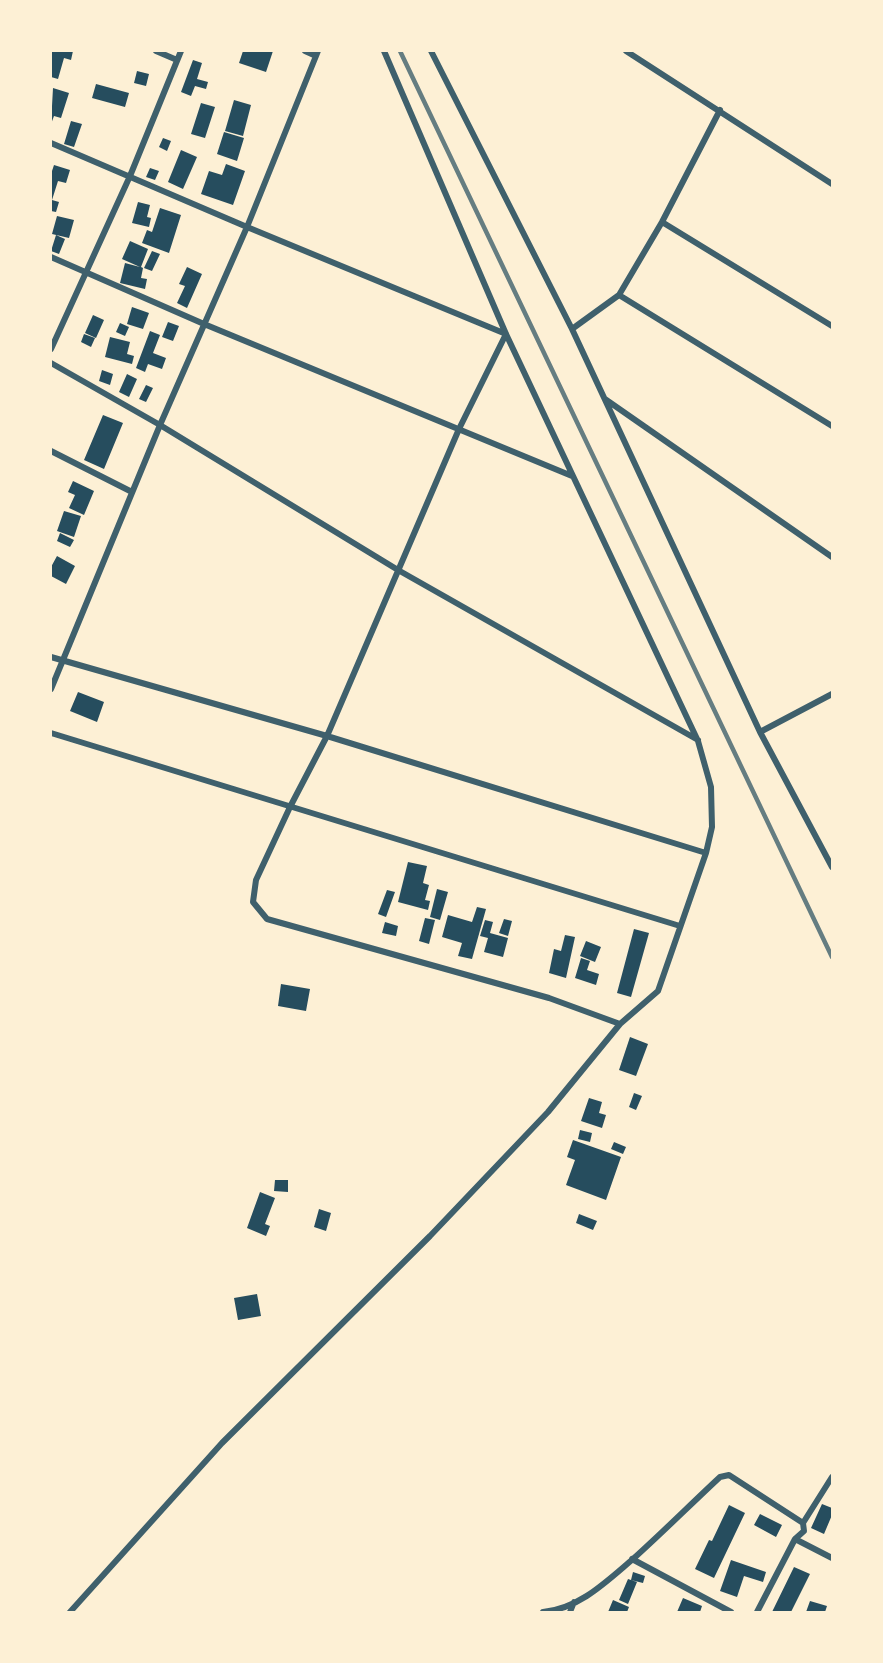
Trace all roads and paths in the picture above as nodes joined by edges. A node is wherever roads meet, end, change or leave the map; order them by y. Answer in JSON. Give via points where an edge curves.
{"nodes":[{"id":1,"x":156,"y":51,"type":"edge"},
{"id":2,"x":181,"y":51,"type":"edge"},
{"id":3,"x":305,"y":51,"type":"edge"},
{"id":4,"x":384,"y":51,"type":"edge"},
{"id":5,"x":431,"y":51,"type":"edge"},
{"id":6,"x":626,"y":51,"type":"edge"},
{"id":7,"x":317,"y":54,"type":"edge"},
{"id":8,"x":177,"y":60,"type":"junction"},
{"id":9,"x":720,"y":110,"type":"junction"},
{"id":10,"x":51,"y":143,"type":"edge"},
{"id":11,"x":130,"y":176,"type":"junction"},
{"id":12,"x":832,"y":184,"type":"edge"},
{"id":13,"x":662,"y":222,"type":"junction"},
{"id":14,"x":247,"y":227,"type":"junction"},
{"id":15,"x":51,"y":257,"type":"edge"},
{"id":16,"x":86,"y":272,"type":"junction"},
{"id":17,"x":619,"y":296,"type":"junction"},
{"id":18,"x":204,"y":324,"type":"junction"},
{"id":19,"x":832,"y":326,"type":"edge"},
{"id":20,"x":572,"y":329,"type":"junction"},
{"id":21,"x":506,"y":334,"type":"junction"},
{"id":22,"x":51,"y":349,"type":"edge"},
{"id":23,"x":51,"y":363,"type":"edge"},
{"id":24,"x":605,"y":399,"type":"junction"},
{"id":25,"x":160,"y":425,"type":"junction"},
{"id":26,"x":832,"y":426,"type":"edge"},
{"id":27,"x":459,"y":429,"type":"junction"},
{"id":28,"x":51,"y":451,"type":"edge"},
{"id":29,"x":573,"y":476,"type":"junction"},
{"id":30,"x":132,"y":492,"type":"junction"},
{"id":31,"x":832,"y":557,"type":"edge"},
{"id":32,"x":398,"y":570,"type":"junction"},
{"id":33,"x":51,"y":657,"type":"edge"},
{"id":34,"x":62,"y":660,"type":"junction"},
{"id":35,"x":51,"y":689,"type":"edge"},
{"id":36,"x":832,"y":694,"type":"edge"},
{"id":37,"x":760,"y":732,"type":"junction"},
{"id":38,"x":51,"y":734,"type":"edge"},
{"id":39,"x":327,"y":736,"type":"junction"},
{"id":40,"x":698,"y":741,"type":"junction"},
{"id":41,"x":290,"y":807,"type":"junction"},
{"id":42,"x":706,"y":853,"type":"junction"},
{"id":43,"x":832,"y":867,"type":"edge"},
{"id":44,"x":680,"y":926,"type":"junction"},
{"id":45,"x":620,"y":1024,"type":"junction"},
{"id":46,"x":832,"y":1477,"type":"edge"},
{"id":47,"x":803,"y":1523,"type":"junction"},
{"id":48,"x":795,"y":1539,"type":"junction"},
{"id":49,"x":832,"y":1558,"type":"edge"},
{"id":50,"x":632,"y":1559,"type":"junction"},
{"id":51,"x":574,"y":1602,"type":"junction"},
{"id":52,"x":70,"y":1612,"type":"edge"},
{"id":53,"x":543,"y":1612,"type":"edge"},
{"id":54,"x":570,"y":1612,"type":"edge"},
{"id":55,"x":731,"y":1612,"type":"edge"},
{"id":56,"x":757,"y":1612,"type":"edge"}],
"edges":[{"from":1,"to":8,"type":"street"},
{"from":2,"to":8,"type":"street"},
{"from":3,"to":7,"type":"street"},
{"from":4,"to":21,"type":"street"},
{"from":5,"to":20,"type":"street"},
{"from":6,"to":9,"type":"street"},
{"from":7,"to":14,"type":"street"},
{"from":8,"to":11,"type":"street"},
{"from":9,"to":12,"type":"street"},
{"from":9,"to":13,"type":"street"},
{"from":10,"to":11,"type":"street"},
{"from":11,"to":14,"type":"street"},
{"from":11,"to":16,"type":"street"},
{"from":13,"to":17,"type":"street"},
{"from":13,"to":19,"type":"street"},
{"from":14,"to":18,"type":"street"},
{"from":14,"to":21,"type":"street"},
{"from":15,"to":16,"type":"street"},
{"from":16,"to":18,"type":"street"},
{"from":16,"to":22,"type":"street"},
{"from":17,"to":20,"type":"street"},
{"from":17,"to":26,"type":"street"},
{"from":18,"to":25,"type":"street"},
{"from":18,"to":27,"type":"street"},
{"from":20,"to":24,"type":"street"},
{"from":21,"to":27,"type":"street"},
{"from":21,"to":29,"type":"street"},
{"from":23,"to":25,"type":"street"},
{"from":24,"to":31,"type":"street"},
{"from":24,"to":37,"type":"street"},
{"from":25,"to":30,"type":"street"},
{"from":25,"to":32,"type":"street"},
{"from":27,"to":29,"type":"street"},
{"from":27,"to":32,"type":"street"},
{"from":28,"to":30,"type":"street"},
{"from":29,"to":40,"type":"street"},
{"from":30,"to":34,"type":"street"},
{"from":32,"to":39,"type":"street"},
{"from":32,"to":40,"type":"street"},
{"from":33,"to":34,"type":"street"},
{"from":34,"to":35,"type":"street"},
{"from":34,"to":39,"type":"street"},
{"from":36,"to":37,"type":"street"},
{"from":37,"to":43,"type":"street"},
{"from":38,"to":41,"type":"street"},
{"from":39,"to":41,"type":"street"},
{"from":39,"to":42,"type":"street"},
{"from":40,"to":42,"type":"street","via":[[711,787],[712,826]]},
{"from":41,"to":44,"type":"street"},
{"from":41,"to":45,"type":"street","via":[[256,880],[254,902],[267,919],[549,998]]},
{"from":42,"to":44,"type":"street"},
{"from":44,"to":45,"type":"street","via":[[658,991]]},
{"from":45,"to":52,"type":"street","via":[[548,1113],[222,1443]]},
{"from":46,"to":47,"type":"street"},
{"from":47,"to":48,"type":"street","via":[[804,1531]]},
{"from":47,"to":50,"type":"street","via":[[729,1475],[720,1477]]},
{"from":48,"to":49,"type":"street"},
{"from":48,"to":56,"type":"street"},
{"from":50,"to":51,"type":"street","via":[[601,1587]]},
{"from":50,"to":55,"type":"street"},
{"from":51,"to":53,"type":"street"},
{"from":51,"to":54,"type":"street"}]}
